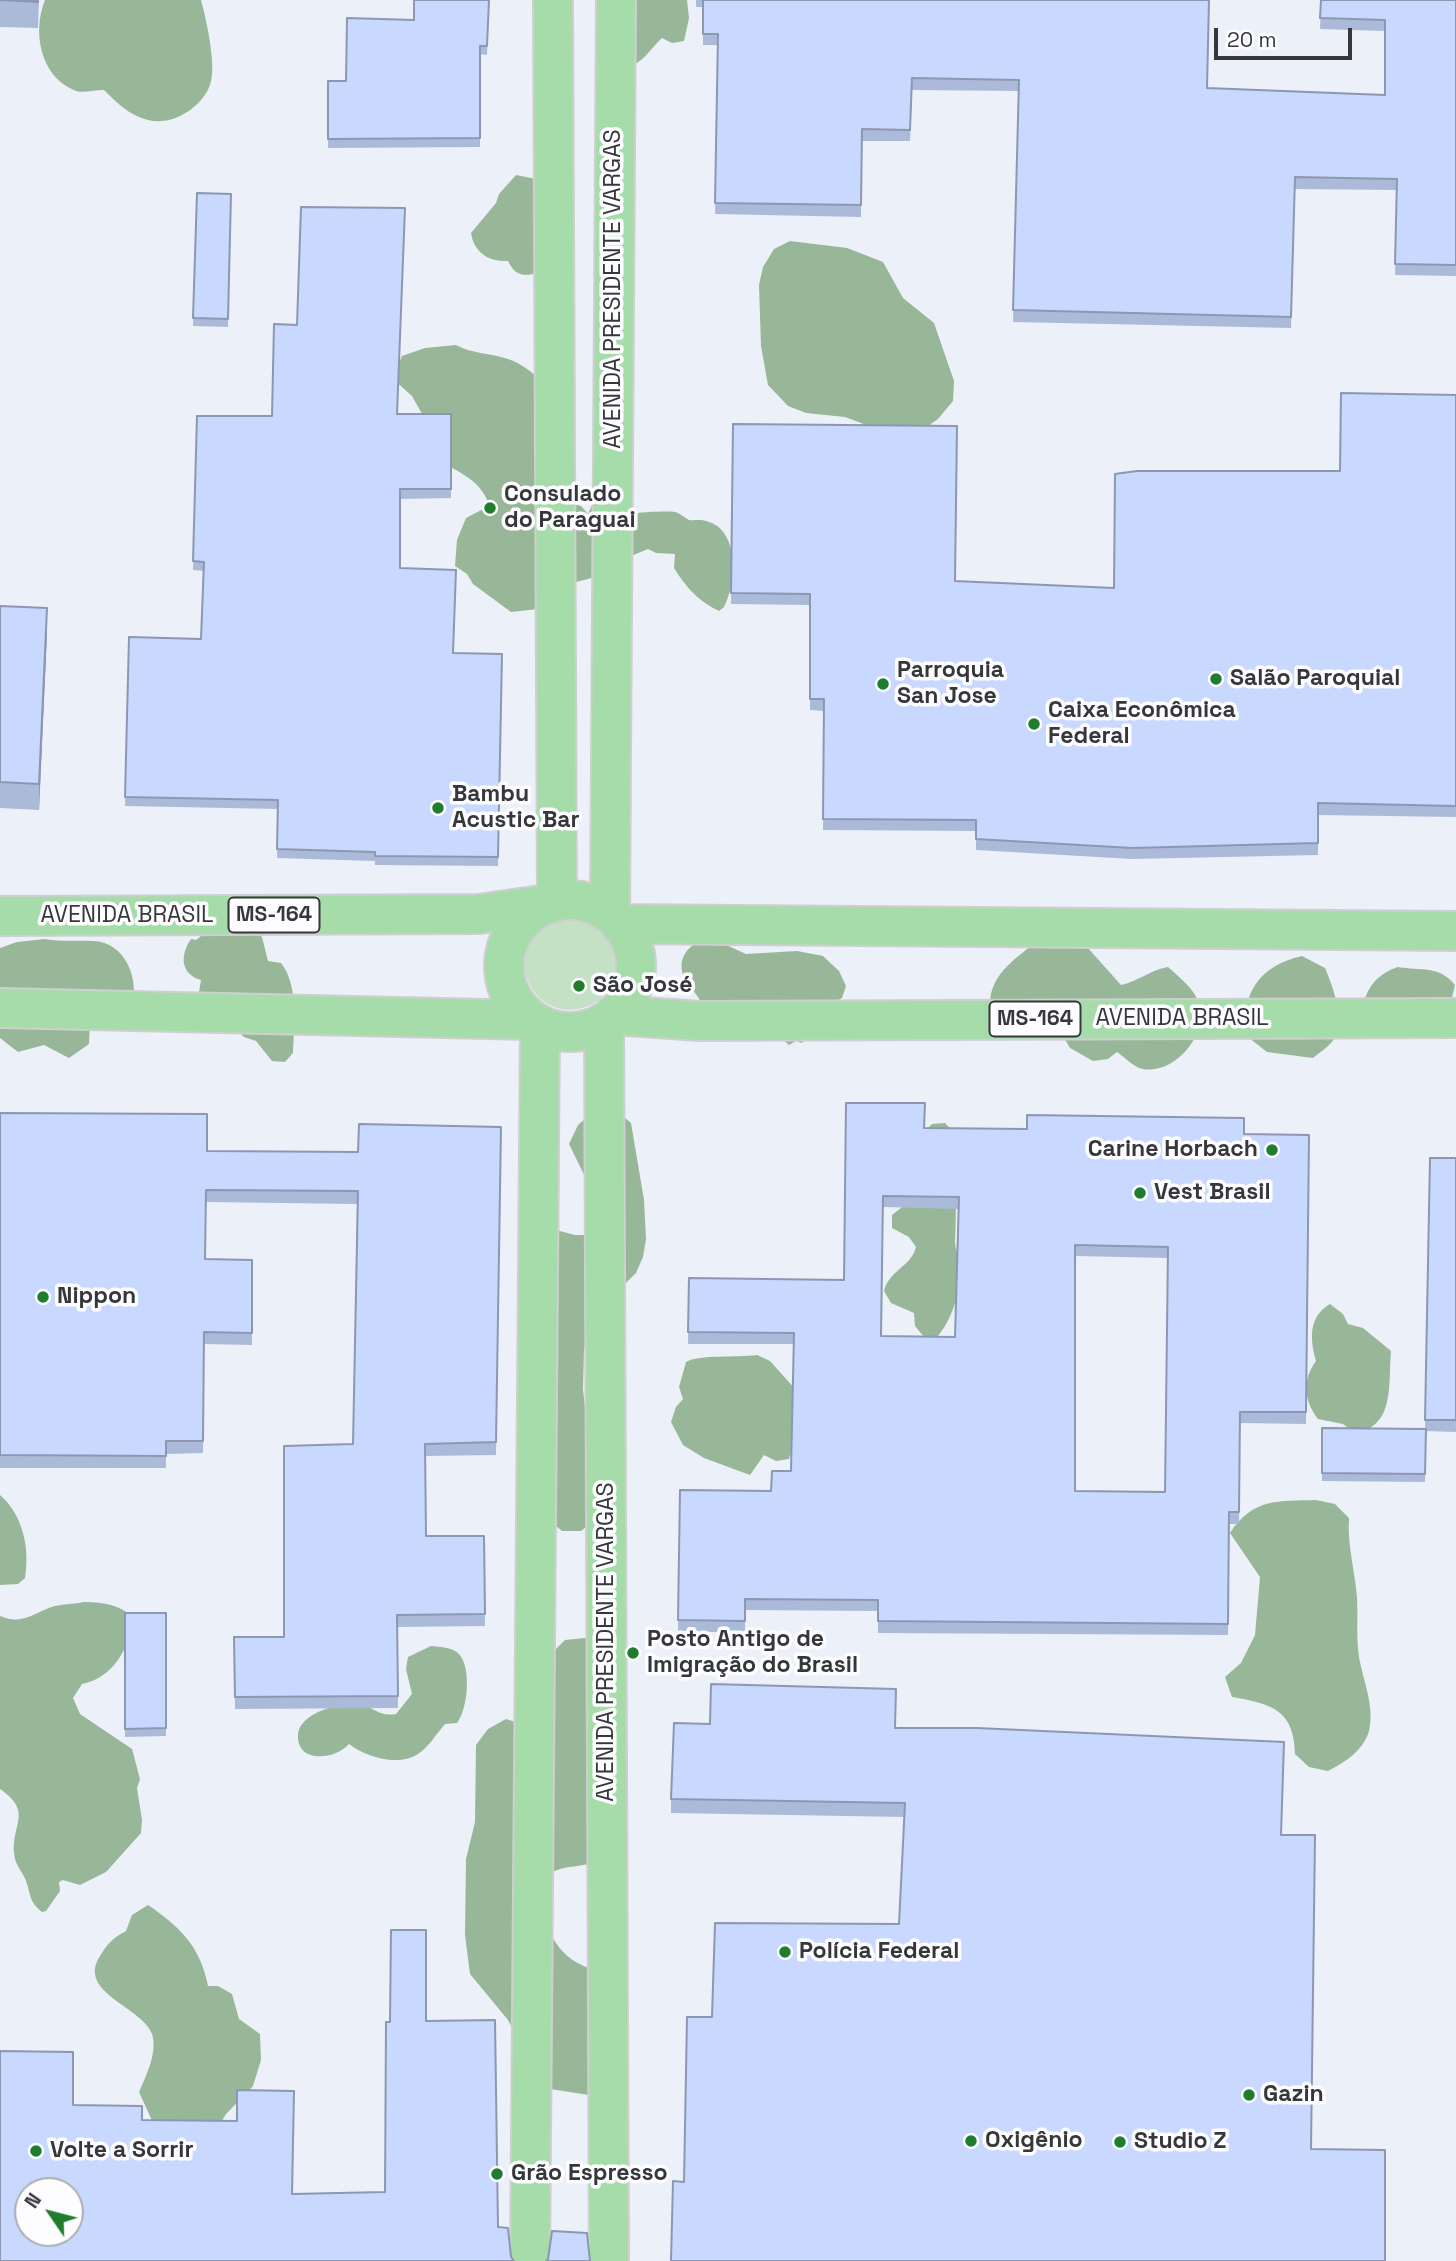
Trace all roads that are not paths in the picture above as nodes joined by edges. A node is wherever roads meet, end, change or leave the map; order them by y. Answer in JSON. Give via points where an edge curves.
{"nodes":[{"id":1,"x":554,"y":0,"type":"edge"},
{"id":2,"x":616,"y":0,"type":"edge"},
{"id":3,"x":552,"y":903,"type":"junction"},
{"id":4,"x":0,"y":916,"type":"edge"},
{"id":5,"x":615,"y":919,"type":"junction"},
{"id":6,"x":1456,"y":931,"type":"edge"},
{"id":7,"x":0,"y":1009,"type":"edge"},
{"id":8,"x":1456,"y":1017,"type":"edge"},
{"id":9,"x":609,"y":1019,"type":"junction"},
{"id":10,"x":536,"y":1022,"type":"junction"},
{"id":11,"x":530,"y":2261,"type":"edge"},
{"id":12,"x":609,"y":2261,"type":"edge"}],
"edges":[{"from":1,"to":3,"type":"main road"},
{"from":2,"to":5,"type":"main road","name":"AVENIDA PRESIDENTE VARGAS"},
{"from":3,"to":4,"type":"main road","name":"AVENIDA BRASIL","number":"MS-164","via":[[479,914]]},
{"from":3,"to":5,"type":"main road","number":"MS-164","via":[[585,902]]},
{"from":3,"to":10,"type":"main road","via":[[519,925],[504,957],[509,992]]},
{"from":5,"to":6,"type":"main road","number":"MS-164"},
{"from":5,"to":9,"type":"main road","via":[[635,954],[635,976],[628,997]]},
{"from":7,"to":10,"type":"main road","number":"MS-164"},
{"from":8,"to":9,"type":"main road","name":"AVENIDA BRASIL","number":"MS-164"},
{"from":9,"to":10,"type":"main road","number":"MS-164","via":[[572,1032]]},
{"from":9,"to":12,"type":"main road","name":"AVENIDA PRESIDENTE VARGAS"},
{"from":10,"to":11,"type":"main road"}]}
